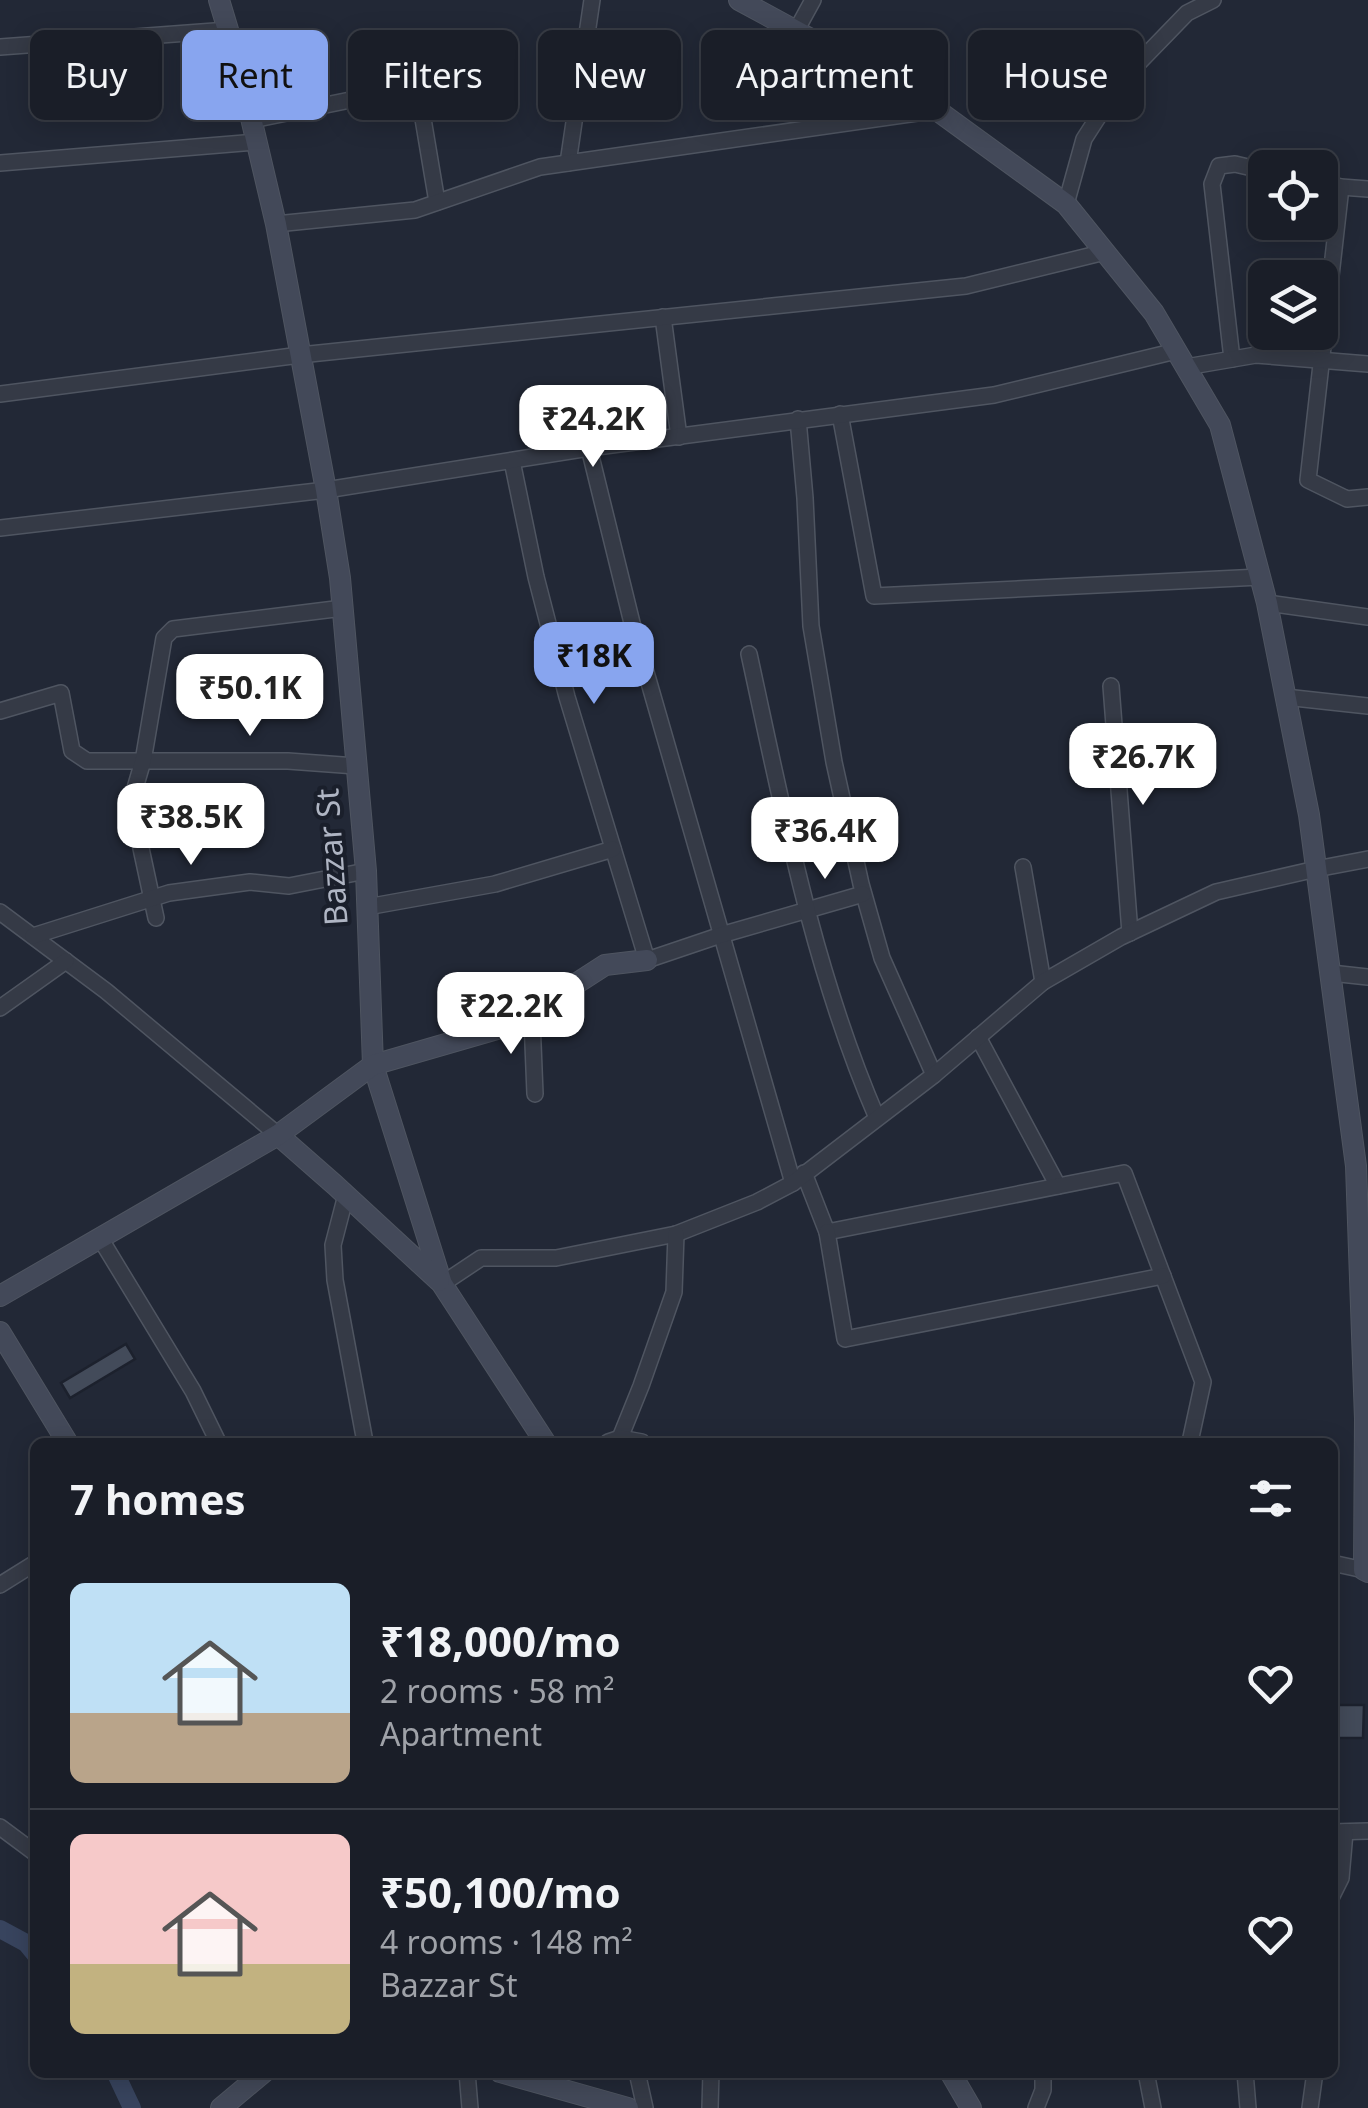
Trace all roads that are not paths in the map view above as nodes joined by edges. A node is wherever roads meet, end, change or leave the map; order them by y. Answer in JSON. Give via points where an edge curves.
{"nodes":[{"id":1,"x":218,"y":0,"type":"edge"},
{"id":2,"x":592,"y":0,"type":"edge"},
{"id":3,"x":738,"y":0,"type":"edge"},
{"id":4,"x":813,"y":0,"type":"edge"},
{"id":5,"x":1213,"y":0,"type":"edge"},
{"id":6,"x":228,"y":30,"type":"edge"},
{"id":7,"x":794,"y":30,"type":"edge"},
{"id":8,"x":797,"y":30,"type":"edge"},
{"id":9,"x":182,"y":33,"type":"edge"},
{"id":10,"x":0,"y":47,"type":"edge"},
{"id":11,"x":328,"y":104,"type":"edge"},
{"id":12,"x":948,"y":117,"type":"edge"},
{"id":13,"x":252,"y":120,"type":"edge"},
{"id":14,"x":868,"y":120,"type":"edge"},
{"id":15,"x":257,"y":142,"type":"junction"},
{"id":16,"x":0,"y":163,"type":"edge"},
{"id":17,"x":568,"y":163,"type":"junction"},
{"id":18,"x":1248,"y":167,"type":"edge"},
{"id":19,"x":1338,"y":186,"type":"edge"},
{"id":20,"x":1341,"y":187,"type":"junction"},
{"id":21,"x":1368,"y":188,"type":"edge"},
{"id":22,"x":437,"y":202,"type":"junction"},
{"id":23,"x":1066,"y":204,"type":"junction"},
{"id":24,"x":276,"y":224,"type":"junction"},
{"id":25,"x":1105,"y":252,"type":"junction"},
{"id":26,"x":663,"y":318,"type":"junction"},
{"id":27,"x":300,"y":356,"type":"junction"},
{"id":28,"x":1181,"y":359,"type":"junction"},
{"id":29,"x":1232,"y":359,"type":"junction"},
{"id":30,"x":1320,"y":360,"type":"junction"},
{"id":31,"x":1368,"y":364,"type":"edge"},
{"id":32,"x":0,"y":394,"type":"edge"},
{"id":33,"x":840,"y":414,"type":"junction"},
{"id":34,"x":798,"y":419,"type":"junction"},
{"id":35,"x":679,"y":437,"type":"junction"},
{"id":36,"x":589,"y":448,"type":"junction"},
{"id":37,"x":512,"y":462,"type":"junction"},
{"id":38,"x":326,"y":490,"type":"junction"},
{"id":39,"x":1368,"y":497,"type":"edge"},
{"id":40,"x":0,"y":528,"type":"edge"},
{"id":41,"x":1260,"y":577,"type":"junction"},
{"id":42,"x":1267,"y":603,"type":"junction"},
{"id":43,"x":343,"y":608,"type":"junction"},
{"id":44,"x":1368,"y":617,"type":"edge"},
{"id":45,"x":749,"y":654,"type":"dead end"},
{"id":46,"x":1111,"y":686,"type":"dead end"},
{"id":47,"x":1285,"y":697,"type":"junction"},
{"id":48,"x":1368,"y":706,"type":"edge"},
{"id":49,"x":0,"y":711,"type":"edge"},
{"id":50,"x":143,"y":762,"type":"junction"},
{"id":51,"x":356,"y":766,"type":"junction"},
{"id":52,"x":614,"y":849,"type":"junction"},
{"id":53,"x":1368,"y":859,"type":"edge"},
{"id":54,"x":1022,"y":866,"type":"dead end"},
{"id":55,"x":1316,"y":869,"type":"junction"},
{"id":56,"x":366,"y":871,"type":"junction"},
{"id":57,"x":863,"y":894,"type":"junction"},
{"id":58,"x":152,"y":898,"type":"junction"},
{"id":59,"x":367,"y":907,"type":"junction"},
{"id":60,"x":808,"y":910,"type":"junction"},
{"id":61,"x":0,"y":912,"type":"edge"},
{"id":62,"x":156,"y":918,"type":"dead end"},
{"id":63,"x":1130,"y":933,"type":"junction"},
{"id":64,"x":720,"y":935,"type":"junction"},
{"id":65,"x":33,"y":936,"type":"junction"},
{"id":66,"x":647,"y":960,"type":"junction"},
{"id":67,"x":66,"y":961,"type":"junction"},
{"id":68,"x":1331,"y":973,"type":"junction"},
{"id":69,"x":1368,"y":978,"type":"edge"},
{"id":70,"x":1043,"y":982,"type":"junction"},
{"id":71,"x":0,"y":1008,"type":"edge"},
{"id":72,"x":532,"y":1019,"type":"junction"},
{"id":73,"x":978,"y":1037,"type":"junction"},
{"id":74,"x":373,"y":1064,"type":"junction"},
{"id":75,"x":934,"y":1075,"type":"junction"},
{"id":76,"x":535,"y":1094,"type":"dead end"},
{"id":77,"x":877,"y":1118,"type":"junction"},
{"id":78,"x":278,"y":1135,"type":"junction"},
{"id":79,"x":1360,"y":1145,"type":"edge"},
{"id":80,"x":798,"y":1178,"type":"junction"},
{"id":81,"x":1058,"y":1186,"type":"junction"},
{"id":82,"x":346,"y":1195,"type":"junction"},
{"id":83,"x":827,"y":1232,"type":"junction"},
{"id":84,"x":676,"y":1234,"type":"junction"},
{"id":85,"x":100,"y":1238,"type":"junction"},
{"id":86,"x":1364,"y":1271,"type":"edge"},
{"id":87,"x":1163,"y":1276,"type":"junction"},
{"id":88,"x":442,"y":1284,"type":"junction"},
{"id":89,"x":0,"y":1296,"type":"edge"},
{"id":90,"x":0,"y":1332,"type":"edge"},
{"id":91,"x":1366,"y":1437,"type":"edge"},
{"id":92,"x":65,"y":1438,"type":"edge"},
{"id":93,"x":216,"y":1438,"type":"edge"},
{"id":94,"x":365,"y":1438,"type":"edge"},
{"id":95,"x":542,"y":1438,"type":"edge"},
{"id":96,"x":615,"y":1438,"type":"edge"},
{"id":97,"x":1191,"y":1438,"type":"edge"},
{"id":98,"x":1338,"y":1564,"type":"edge"},
{"id":99,"x":30,"y":1566,"type":"edge"},
{"id":100,"x":1366,"y":1571,"type":"edge"},
{"id":101,"x":0,"y":1585,"type":"edge"},
{"id":102,"x":0,"y":1827,"type":"edge"},
{"id":103,"x":1368,"y":1831,"type":"edge"},
{"id":104,"x":1339,"y":1832,"type":"edge"},
{"id":105,"x":30,"y":1849,"type":"edge"},
{"id":106,"x":1338,"y":1882,"type":"edge"},
{"id":107,"x":257,"y":2078,"type":"edge"},
{"id":108,"x":468,"y":2078,"type":"edge"},
{"id":109,"x":521,"y":2078,"type":"edge"},
{"id":110,"x":638,"y":2078,"type":"edge"},
{"id":111,"x":711,"y":2078,"type":"edge"},
{"id":112,"x":953,"y":2078,"type":"edge"},
{"id":113,"x":1043,"y":2078,"type":"edge"},
{"id":114,"x":1147,"y":2078,"type":"edge"},
{"id":115,"x":1246,"y":2078,"type":"edge"},
{"id":116,"x":1314,"y":2078,"type":"edge"},
{"id":117,"x":221,"y":2108,"type":"edge"},
{"id":118,"x":470,"y":2108,"type":"edge"},
{"id":119,"x":628,"y":2108,"type":"edge"},
{"id":120,"x":645,"y":2108,"type":"edge"},
{"id":121,"x":710,"y":2108,"type":"edge"},
{"id":122,"x":970,"y":2108,"type":"edge"},
{"id":123,"x":1036,"y":2108,"type":"edge"},
{"id":124,"x":1154,"y":2108,"type":"edge"},
{"id":125,"x":1248,"y":2108,"type":"edge"},
{"id":126,"x":1310,"y":2108,"type":"edge"}],
"edges":[{"from":1,"to":6,"type":"main road","name":"Bazzar St"},
{"from":2,"to":17,"type":"street"},
{"from":3,"to":7,"type":"main road"},
{"from":4,"to":8,"type":"street"},
{"from":5,"to":23,"type":"street","via":[[1187,13],[1122,80],[1084,139]]},
{"from":9,"to":10,"type":"street"},
{"from":11,"to":22,"type":"street","via":[[419,95]]},
{"from":12,"to":23,"type":"main road"},
{"from":13,"to":15,"type":"main road","name":"Bazzar St"},
{"from":14,"to":17,"type":"street"},
{"from":15,"to":16,"type":"street"},
{"from":15,"to":24,"type":"main road","name":"Bazzar St"},
{"from":17,"to":22,"type":"street"},
{"from":18,"to":29,"type":"street","via":[[1219,166],[1212,184]]},
{"from":19,"to":20,"type":"street"},
{"from":20,"to":21,"type":"street"},
{"from":20,"to":30,"type":"street"},
{"from":22,"to":24,"type":"street","via":[[416,210]]},
{"from":23,"to":25,"type":"main road"},
{"from":24,"to":27,"type":"main road","name":"Bazzar St"},
{"from":25,"to":26,"type":"street","via":[[966,286]]},
{"from":25,"to":28,"type":"main road"},
{"from":26,"to":27,"type":"street"},
{"from":26,"to":35,"type":"street"},
{"from":27,"to":32,"type":"street"},
{"from":27,"to":38,"type":"main road","name":"Bazzar St"},
{"from":28,"to":29,"type":"street"},
{"from":28,"to":33,"type":"street","via":[[994,395]]},
{"from":28,"to":41,"type":"main road","via":[[1220,425]]},
{"from":29,"to":30,"type":"street"},
{"from":30,"to":31,"type":"street"},
{"from":30,"to":39,"type":"street","via":[[1308,480],[1347,499]]},
{"from":33,"to":34,"type":"street"},
{"from":33,"to":41,"type":"street","via":[[874,596]]},
{"from":34,"to":35,"type":"street"},
{"from":34,"to":57,"type":"street","via":[[811,626]]},
{"from":35,"to":36,"type":"street"},
{"from":36,"to":37,"type":"street"},
{"from":36,"to":64,"type":"street"},
{"from":37,"to":38,"type":"street"},
{"from":37,"to":52,"type":"street","via":[[549,629]]},
{"from":38,"to":40,"type":"street"},
{"from":38,"to":43,"type":"main road","name":"Bazzar St"},
{"from":41,"to":42,"type":"main road"},
{"from":42,"to":44,"type":"street"},
{"from":42,"to":47,"type":"main road"},
{"from":43,"to":50,"type":"street","via":[[173,629],[164,638]]},
{"from":43,"to":51,"type":"main road","name":"Bazzar St"},
{"from":45,"to":60,"type":"street"},
{"from":46,"to":63,"type":"street"},
{"from":47,"to":48,"type":"street"},
{"from":47,"to":55,"type":"main road"},
{"from":49,"to":50,"type":"street","via":[[61,694],[72,751],[87,761]]},
{"from":50,"to":51,"type":"street"},
{"from":50,"to":58,"type":"street","via":[[133,795]]},
{"from":51,"to":56,"type":"main road","name":"Bazzar St"},
{"from":52,"to":59,"type":"street","via":[[496,884]]},
{"from":52,"to":66,"type":"street"},
{"from":53,"to":55,"type":"street"},
{"from":54,"to":70,"type":"street"},
{"from":55,"to":63,"type":"street","via":[[1216,892]]},
{"from":55,"to":68,"type":"main road"},
{"from":56,"to":58,"type":"street","via":[[289,886],[250,882]]},
{"from":56,"to":59,"type":"main road","name":"Bazzar St"},
{"from":57,"to":60,"type":"street"},
{"from":57,"to":75,"type":"street","via":[[882,958]]},
{"from":58,"to":62,"type":"street"},
{"from":58,"to":65,"type":"street"},
{"from":59,"to":74,"type":"main road","name":"Bazzar St"},
{"from":60,"to":64,"type":"street"},
{"from":60,"to":77,"type":"street","via":[[834,1006]]},
{"from":61,"to":65,"type":"street"},
{"from":63,"to":70,"type":"street"},
{"from":64,"to":66,"type":"street"},
{"from":64,"to":80,"type":"street"},
{"from":65,"to":67,"type":"street"},
{"from":66,"to":72,"type":"main road","via":[[605,965]]},
{"from":67,"to":71,"type":"street"},
{"from":67,"to":78,"type":"street"},
{"from":68,"to":69,"type":"street"},
{"from":68,"to":79,"type":"main road"},
{"from":70,"to":73,"type":"street"},
{"from":72,"to":74,"type":"main road"},
{"from":72,"to":76,"type":"street"},
{"from":73,"to":75,"type":"street"},
{"from":73,"to":81,"type":"street"},
{"from":74,"to":78,"type":"main road"},
{"from":74,"to":88,"type":"main road","name":"Bazzar St"},
{"from":75,"to":77,"type":"street"},
{"from":77,"to":80,"type":"street"},
{"from":78,"to":82,"type":"main road"},
{"from":78,"to":85,"type":"main road"},
{"from":79,"to":86,"type":"main road"},
{"from":80,"to":83,"type":"street"},
{"from":80,"to":84,"type":"street"},
{"from":81,"to":83,"type":"street"},
{"from":81,"to":87,"type":"street","via":[[1124,1174]]},
{"from":82,"to":88,"type":"main road"},
{"from":82,"to":94,"type":"street","via":[[333,1245],[335,1280]]},
{"from":83,"to":87,"type":"street","via":[[845,1339]]},
{"from":84,"to":88,"type":"street","via":[[556,1258],[481,1258]]},
{"from":84,"to":96,"type":"street","via":[[674,1292]]},
{"from":85,"to":89,"type":"main road"},
{"from":85,"to":93,"type":"street"},
{"from":86,"to":91,"type":"main road"},
{"from":87,"to":97,"type":"street","via":[[1203,1382]]},
{"from":88,"to":95,"type":"main road","name":"Bazzar St"},
{"from":90,"to":92,"type":"main road"},
{"from":91,"to":100,"type":"main road"},
{"from":98,"to":100,"type":"street"},
{"from":99,"to":101,"type":"street"},
{"from":102,"to":105,"type":"street"},
{"from":103,"to":104,"type":"street"},
{"from":104,"to":106,"type":"street"},
{"from":107,"to":117,"type":"main road"},
{"from":108,"to":118,"type":"street"},
{"from":109,"to":119,"type":"main road"},
{"from":110,"to":120,"type":"street"},
{"from":111,"to":121,"type":"street"},
{"from":112,"to":122,"type":"main road"},
{"from":113,"to":123,"type":"street"},
{"from":114,"to":124,"type":"street"},
{"from":115,"to":125,"type":"street"},
{"from":116,"to":126,"type":"street"}]}
